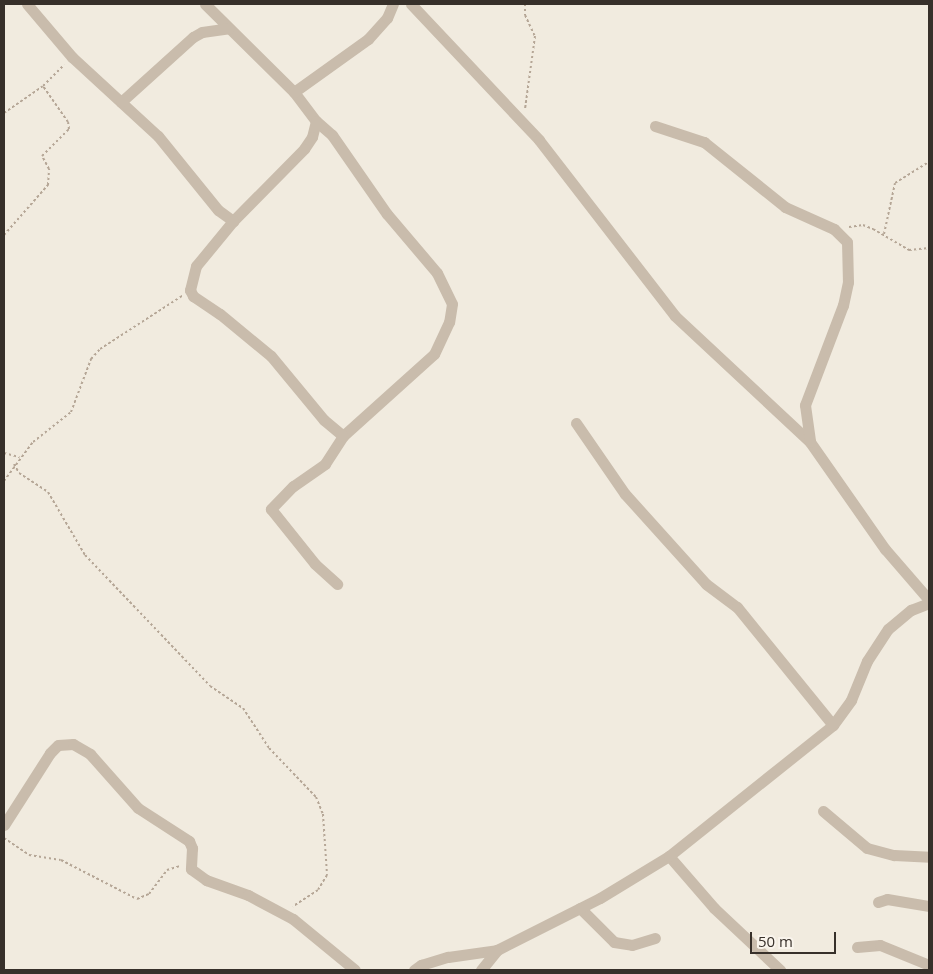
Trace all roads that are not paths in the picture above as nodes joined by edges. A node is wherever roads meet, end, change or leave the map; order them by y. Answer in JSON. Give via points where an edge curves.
{"nodes":[{"id":1,"x":27,"y":4,"type":"edge"},
{"id":2,"x":205,"y":4,"type":"edge"},
{"id":3,"x":393,"y":4,"type":"edge"},
{"id":4,"x":411,"y":4,"type":"edge"},
{"id":5,"x":229,"y":28,"type":"junction"},
{"id":6,"x":294,"y":92,"type":"junction"},
{"id":7,"x":121,"y":102,"type":"junction"},
{"id":8,"x":316,"y":121,"type":"junction"},
{"id":9,"x":654,"y":126,"type":"dead end"},
{"id":10,"x":234,"y":221,"type":"junction"},
{"id":11,"x":576,"y":423,"type":"dead end"},
{"id":12,"x":343,"y":436,"type":"junction"},
{"id":13,"x":810,"y":442,"type":"junction"},
{"id":14,"x":337,"y":584,"type":"dead end"},
{"id":15,"x":929,"y":602,"type":"edge"},
{"id":16,"x":833,"y":725,"type":"junction"},
{"id":17,"x":823,"y":811,"type":"dead end"},
{"id":18,"x":4,"y":825,"type":"edge"},
{"id":19,"x":670,"y":856,"type":"junction"},
{"id":20,"x":929,"y":857,"type":"edge"},
{"id":21,"x":878,"y":902,"type":"dead end"},
{"id":22,"x":929,"y":906,"type":"edge"},
{"id":23,"x":580,"y":908,"type":"junction"},
{"id":24,"x":655,"y":938,"type":"dead end"},
{"id":25,"x":857,"y":947,"type":"dead end"},
{"id":26,"x":497,"y":950,"type":"junction"},
{"id":27,"x":929,"y":965,"type":"edge"},
{"id":28,"x":355,"y":970,"type":"edge"},
{"id":29,"x":414,"y":970,"type":"edge"},
{"id":30,"x":481,"y":970,"type":"edge"},
{"id":31,"x":780,"y":970,"type":"edge"}],
"edges":[{"from":1,"to":7,"type":"street","via":[[72,57]]},
{"from":2,"to":5,"type":"street"},
{"from":3,"to":6,"type":"street","via":[[387,18],[368,39]]},
{"from":4,"to":13,"type":"street","via":[[528,129],[675,316]]},
{"from":5,"to":6,"type":"street"},
{"from":5,"to":7,"type":"street","via":[[202,32],[193,37]]},
{"from":6,"to":8,"type":"street"},
{"from":7,"to":10,"type":"street","via":[[158,136],[218,210]]},
{"from":8,"to":10,"type":"street","via":[[312,137],[304,149]]},
{"from":8,"to":12,"type":"street","via":[[332,135],[387,214],[437,273],[452,304],[449,322],[434,354]]},
{"from":9,"to":13,"type":"street","via":[[704,142],[785,207],[834,229],[847,242],[848,282],[805,405]]},
{"from":10,"to":12,"type":"street","via":[[196,266],[190,290],[193,296],[271,356],[324,420]]},
{"from":11,"to":16,"type":"street","via":[[625,494],[706,584],[737,607]]},
{"from":12,"to":14,"type":"street","via":[[324,464],[293,486],[271,509],[315,564]]},
{"from":13,"to":15,"type":"street","via":[[885,549]]},
{"from":15,"to":16,"type":"street","via":[[911,610],[888,629],[867,661],[851,700]]},
{"from":16,"to":19,"type":"street"},
{"from":17,"to":20,"type":"street","via":[[867,848],[894,855]]},
{"from":18,"to":28,"type":"street","via":[[50,753],[58,745],[73,744],[90,754],[138,808],[189,841],[191,869],[206,880],[248,895],[282,913]]},
{"from":19,"to":23,"type":"street"},
{"from":19,"to":31,"type":"street","via":[[714,908]]},
{"from":21,"to":22,"type":"street","via":[[888,899]]},
{"from":23,"to":24,"type":"street","via":[[621,944],[632,945]]},
{"from":23,"to":26,"type":"street"},
{"from":25,"to":27,"type":"street","via":[[880,946]]},
{"from":26,"to":29,"type":"street","via":[[448,957],[420,965]]},
{"from":26,"to":30,"type":"street"}]}
